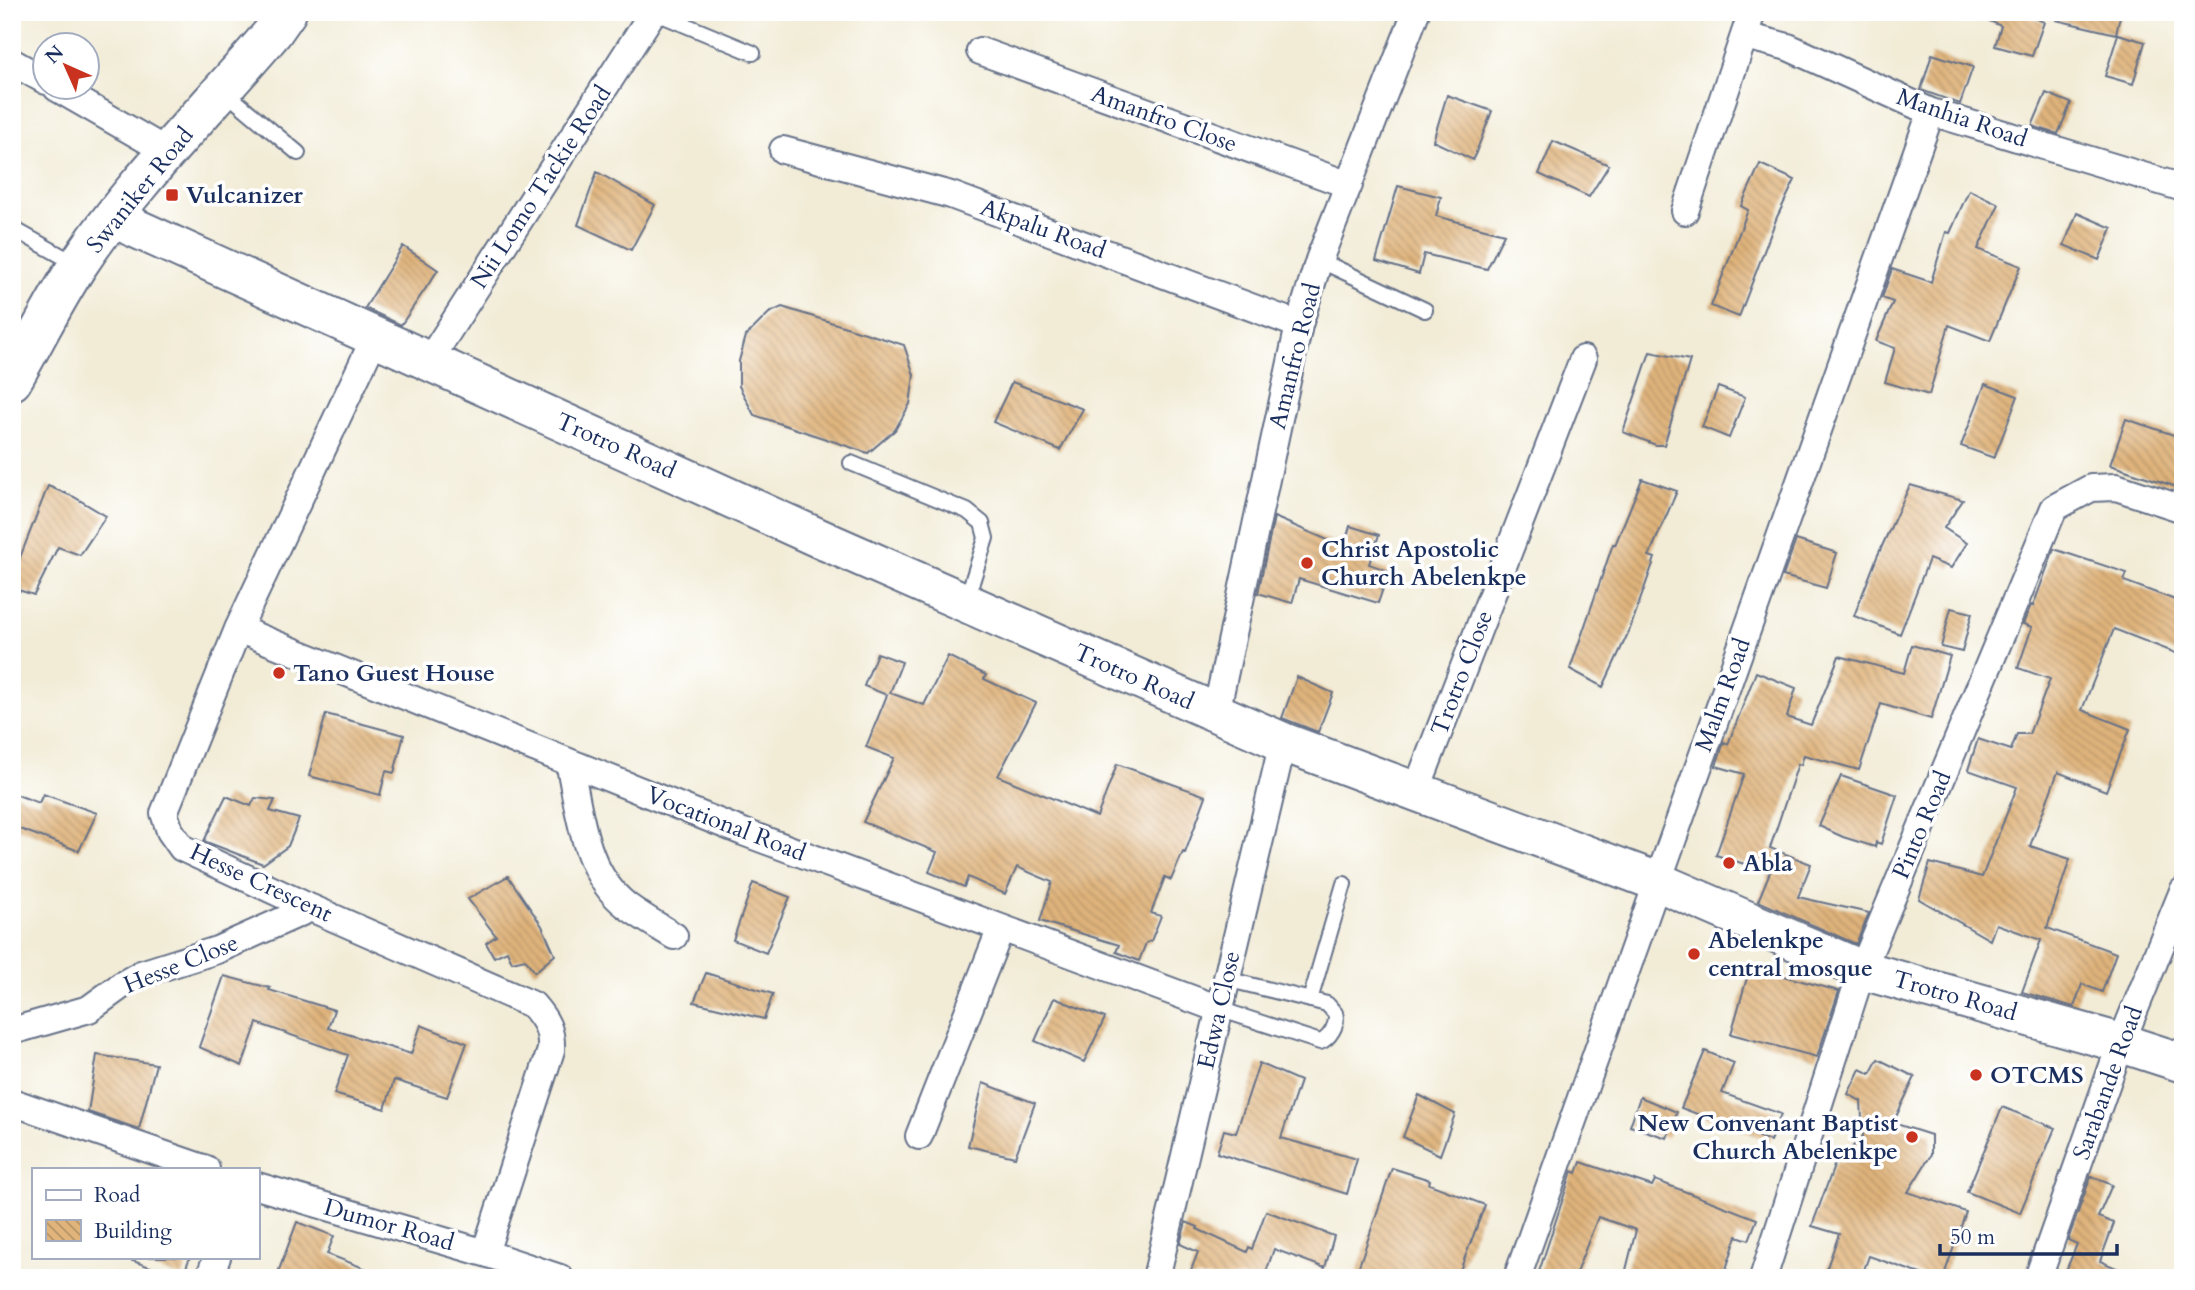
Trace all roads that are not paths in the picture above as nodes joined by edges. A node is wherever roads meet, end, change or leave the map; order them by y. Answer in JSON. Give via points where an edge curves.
{"nodes":[{"id":1,"x":287,"y":12,"type":"edge"},
{"id":2,"x":654,"y":12,"type":"edge"},
{"id":3,"x":1416,"y":12,"type":"edge"},
{"id":4,"x":1749,"y":24,"type":"edge"},
{"id":5,"x":980,"y":51,"type":"dead end"},
{"id":6,"x":753,"y":53,"type":"dead end"},
{"id":7,"x":12,"y":62,"type":"edge"},
{"id":8,"x":32,"y":73,"type":"edge"},
{"id":9,"x":224,"y":90,"type":"junction"},
{"id":10,"x":81,"y":102,"type":"edge"},
{"id":11,"x":1931,"y":113,"type":"junction"},
{"id":12,"x":783,"y":150,"type":"dead end"},
{"id":13,"x":168,"y":152,"type":"junction"},
{"id":14,"x":298,"y":153,"type":"dead end"},
{"id":15,"x":2181,"y":181,"type":"edge"},
{"id":16,"x":1349,"y":185,"type":"junction"},
{"id":17,"x":1685,"y":211,"type":"dead end"},
{"id":18,"x":113,"y":218,"type":"junction"},
{"id":19,"x":12,"y":228,"type":"edge"},
{"id":20,"x":1319,"y":260,"type":"junction"},
{"id":21,"x":78,"y":265,"type":"junction"},
{"id":22,"x":1425,"y":310,"type":"dead end"},
{"id":23,"x":1299,"y":324,"type":"junction"},
{"id":24,"x":375,"y":337,"type":"junction"},
{"id":25,"x":1583,"y":359,"type":"dead end"},
{"id":26,"x":429,"y":361,"type":"junction"},
{"id":27,"x":12,"y":381,"type":"edge"},
{"id":28,"x":852,"y":463,"type":"dead end"},
{"id":29,"x":2183,"y":509,"type":"edge"},
{"id":30,"x":965,"y":602,"type":"junction"},
{"id":31,"x":238,"y":629,"type":"junction"},
{"id":32,"x":1216,"y":713,"type":"junction"},
{"id":33,"x":1283,"y":742,"type":"junction"},
{"id":34,"x":569,"y":762,"type":"junction"},
{"id":35,"x":1416,"y":791,"type":"junction"},
{"id":36,"x":1656,"y":881,"type":"junction"},
{"id":37,"x":1344,"y":884,"type":"dead end"},
{"id":38,"x":2183,"y":891,"type":"edge"},
{"id":39,"x":311,"y":908,"type":"junction"},
{"id":40,"x":1001,"y":928,"type":"junction"},
{"id":41,"x":674,"y":936,"type":"dead end"},
{"id":42,"x":1862,"y":970,"type":"junction"},
{"id":43,"x":1226,"y":979,"type":"junction"},
{"id":44,"x":1310,"y":1000,"type":"junction"},
{"id":45,"x":1219,"y":1009,"type":"junction"},
{"id":46,"x":12,"y":1031,"type":"edge"},
{"id":47,"x":2122,"y":1043,"type":"junction"},
{"id":48,"x":2183,"y":1063,"type":"edge"},
{"id":49,"x":12,"y":1102,"type":"edge"},
{"id":50,"x":919,"y":1136,"type":"dead end"},
{"id":51,"x":203,"y":1168,"type":"edge"},
{"id":52,"x":259,"y":1187,"type":"edge"},
{"id":53,"x":485,"y":1253,"type":"junction"},
{"id":54,"x":217,"y":1258,"type":"edge"},
{"id":55,"x":209,"y":1278,"type":"edge"},
{"id":56,"x":560,"y":1278,"type":"edge"},
{"id":57,"x":1156,"y":1278,"type":"edge"},
{"id":58,"x":1517,"y":1278,"type":"edge"},
{"id":59,"x":1763,"y":1278,"type":"edge"},
{"id":60,"x":2038,"y":1278,"type":"edge"}],
"edges":[{"from":1,"to":9,"type":"street","name":"Swaniker Road"},
{"from":2,"to":6,"type":"lane"},
{"from":2,"to":26,"type":"street","name":"Nii Lomo Tackie Road"},
{"from":3,"to":16,"type":"street","name":"Amanfro Road"},
{"from":4,"to":11,"type":"street","name":"Manhia Road","via":[[1788,47]]},
{"from":4,"to":17,"type":"street","name":"Manhia Road"},
{"from":5,"to":16,"type":"street","name":"Amanfro Close"},
{"from":7,"to":8,"type":"street"},
{"from":9,"to":13,"type":"street","name":"Swaniker Road"},
{"from":9,"to":14,"type":"lane"},
{"from":10,"to":13,"type":"street"},
{"from":11,"to":15,"type":"street","name":"Manhia Road"},
{"from":11,"to":36,"type":"street","name":"Malm Road"},
{"from":12,"to":23,"type":"street","name":"Akpalu Road","via":[[951,195]]},
{"from":13,"to":18,"type":"street","name":"Swaniker Road"},
{"from":16,"to":20,"type":"street","name":"Amanfro Road"},
{"from":18,"to":21,"type":"street","name":"Swaniker Road"},
{"from":18,"to":24,"type":"street","name":"Trotro Road"},
{"from":19,"to":21,"type":"lane"},
{"from":20,"to":22,"type":"lane"},
{"from":20,"to":23,"type":"street","name":"Amanfro Road"},
{"from":21,"to":27,"type":"street","name":"Swaniker Road"},
{"from":23,"to":32,"type":"street","name":"Amanfro Road"},
{"from":24,"to":26,"type":"street","name":"Trotro Road"},
{"from":24,"to":31,"type":"street","name":"Hesse Crescent"},
{"from":25,"to":35,"type":"street","name":"Trotro Close"},
{"from":26,"to":30,"type":"street","name":"Trotro Road"},
{"from":28,"to":30,"type":"lane","via":[[967,511],[982,523],[986,538]]},
{"from":29,"to":42,"type":"street","name":"Pinto Road","via":[[2116,487],[2091,488],[2054,508]]},
{"from":30,"to":32,"type":"street","name":"Trotro Road"},
{"from":31,"to":34,"type":"street","name":"Vocational Road"},
{"from":31,"to":39,"type":"street","name":"Hesse Crescent","via":[[167,802],[165,819],[182,848]]},
{"from":32,"to":33,"type":"street","name":"Trotro Road"},
{"from":33,"to":35,"type":"street","name":"Trotro Road"},
{"from":33,"to":43,"type":"street","name":"Edwa Close"},
{"from":34,"to":40,"type":"street","name":"Vocational Road"},
{"from":34,"to":41,"type":"street","via":[[590,857],[600,878],[625,905]]},
{"from":35,"to":36,"type":"street","name":"Trotro Road"},
{"from":36,"to":42,"type":"street","name":"Trotro Road"},
{"from":36,"to":58,"type":"street","name":"Malm Road"},
{"from":37,"to":44,"type":"lane"},
{"from":38,"to":47,"type":"street","name":"Sarabande Road"},
{"from":39,"to":46,"type":"street","name":"Hesse Close","via":[[217,950],[141,974],[89,1009]]},
{"from":39,"to":53,"type":"street","name":"Hesse Crescent","via":[[533,1005],[546,1020],[552,1033],[551,1050]]},
{"from":40,"to":45,"type":"street","name":"Vocational Road"},
{"from":40,"to":50,"type":"street"},
{"from":42,"to":47,"type":"street","name":"Trotro Road"},
{"from":42,"to":59,"type":"street","name":"Pinto Road"},
{"from":43,"to":44,"type":"lane"},
{"from":43,"to":45,"type":"street","name":"Edwa Close"},
{"from":44,"to":45,"type":"lane","via":[[1327,1004],[1335,1013],[1331,1034],[1320,1042]]},
{"from":45,"to":57,"type":"street","name":"Edwa Close"},
{"from":47,"to":48,"type":"street","name":"Trotro Road"},
{"from":47,"to":60,"type":"street","name":"Sarabande Road"},
{"from":49,"to":51,"type":"street"},
{"from":52,"to":53,"type":"street","name":"Dumor Road"},
{"from":53,"to":56,"type":"street","name":"Dumor Road"},
{"from":54,"to":55,"type":"street"}]}
